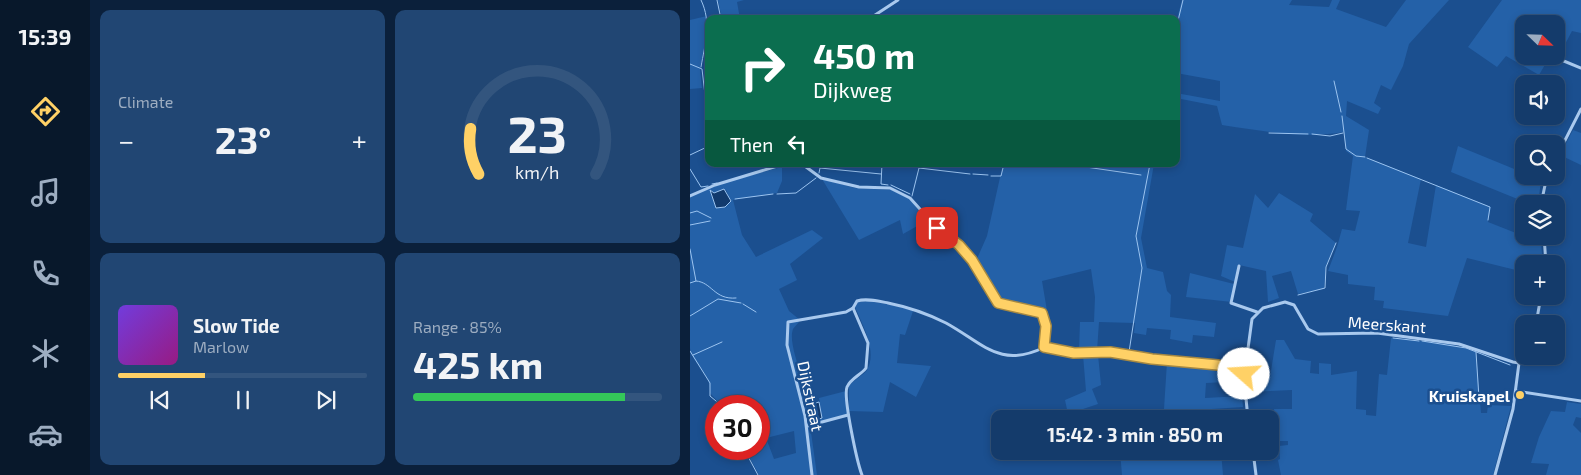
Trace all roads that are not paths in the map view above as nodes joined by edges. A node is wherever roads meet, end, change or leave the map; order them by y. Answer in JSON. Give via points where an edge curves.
{"nodes":[{"id":1,"x":898,"y":0,"type":"edge"},
{"id":2,"x":875,"y":15,"type":"edge"},
{"id":3,"x":1565,"y":61,"type":"edge"},
{"id":4,"x":1581,"y":68,"type":"edge"},
{"id":5,"x":1581,"y":109,"type":"edge"},
{"id":6,"x":1565,"y":140,"type":"edge"},
{"id":7,"x":774,"y":167,"type":"edge"},
{"id":8,"x":806,"y":167,"type":"edge"},
{"id":9,"x":690,"y":196,"type":"edge"},
{"id":10,"x":1239,"y":266,"type":"dead end"},
{"id":11,"x":853,"y":308,"type":"junction"},
{"id":12,"x":1257,"y":312,"type":"junction"},
{"id":13,"x":1044,"y":347,"type":"junction"},
{"id":14,"x":1515,"y":362,"type":"edge"},
{"id":15,"x":1519,"y":365,"type":"edge"},
{"id":16,"x":1244,"y":374,"type":"junction"},
{"id":17,"x":1516,"y":391,"type":"junction"},
{"id":18,"x":1581,"y":401,"type":"edge"},
{"id":19,"x":1247,"y":410,"type":"edge"},
{"id":20,"x":848,"y":415,"type":"junction"},
{"id":21,"x":807,"y":426,"type":"junction"},
{"id":22,"x":1254,"y":460,"type":"edge"},
{"id":23,"x":812,"y":475,"type":"edge"},
{"id":24,"x":862,"y":475,"type":"edge"},
{"id":25,"x":1256,"y":475,"type":"edge"},
{"id":26,"x":1495,"y":475,"type":"edge"}],
"edges":[{"from":1,"to":2,"type":"street"},
{"from":3,"to":4,"type":"street"},
{"from":5,"to":6,"type":"street"},
{"from":7,"to":9,"type":"street"},
{"from":8,"to":13,"type":"street","via":[[821,178],[860,187],[890,188],[910,198],[965,252],[998,303],[1042,313],[1046,326]]},
{"from":10,"to":12,"type":"street","via":[[1231,303]]},
{"from":11,"to":13,"type":"street","via":[[857,301],[866,300],[910,309],[945,323],[1005,356],[1022,356]]},
{"from":11,"to":20,"type":"street","via":[[868,354],[866,368],[847,387]]},
{"from":11,"to":21,"type":"street","name":"Dijkstraat","via":[[788,322],[787,345]]},
{"from":12,"to":14,"type":"street","name":"Meerskant","via":[[1288,302],[1297,308],[1308,329],[1318,334],[1377,333],[1440,341]]},
{"from":12,"to":16,"type":"street","via":[[1250,323]]},
{"from":13,"to":16,"type":"street","via":[[1074,353],[1110,352],[1218,365]]},
{"from":15,"to":17,"type":"street"},
{"from":16,"to":19,"type":"street"},
{"from":17,"to":18,"type":"street"},
{"from":17,"to":26,"type":"street"},
{"from":20,"to":21,"type":"street"},
{"from":20,"to":24,"type":"street"},
{"from":21,"to":23,"type":"street","name":"Dijkstraat"},
{"from":22,"to":25,"type":"street"}]}
